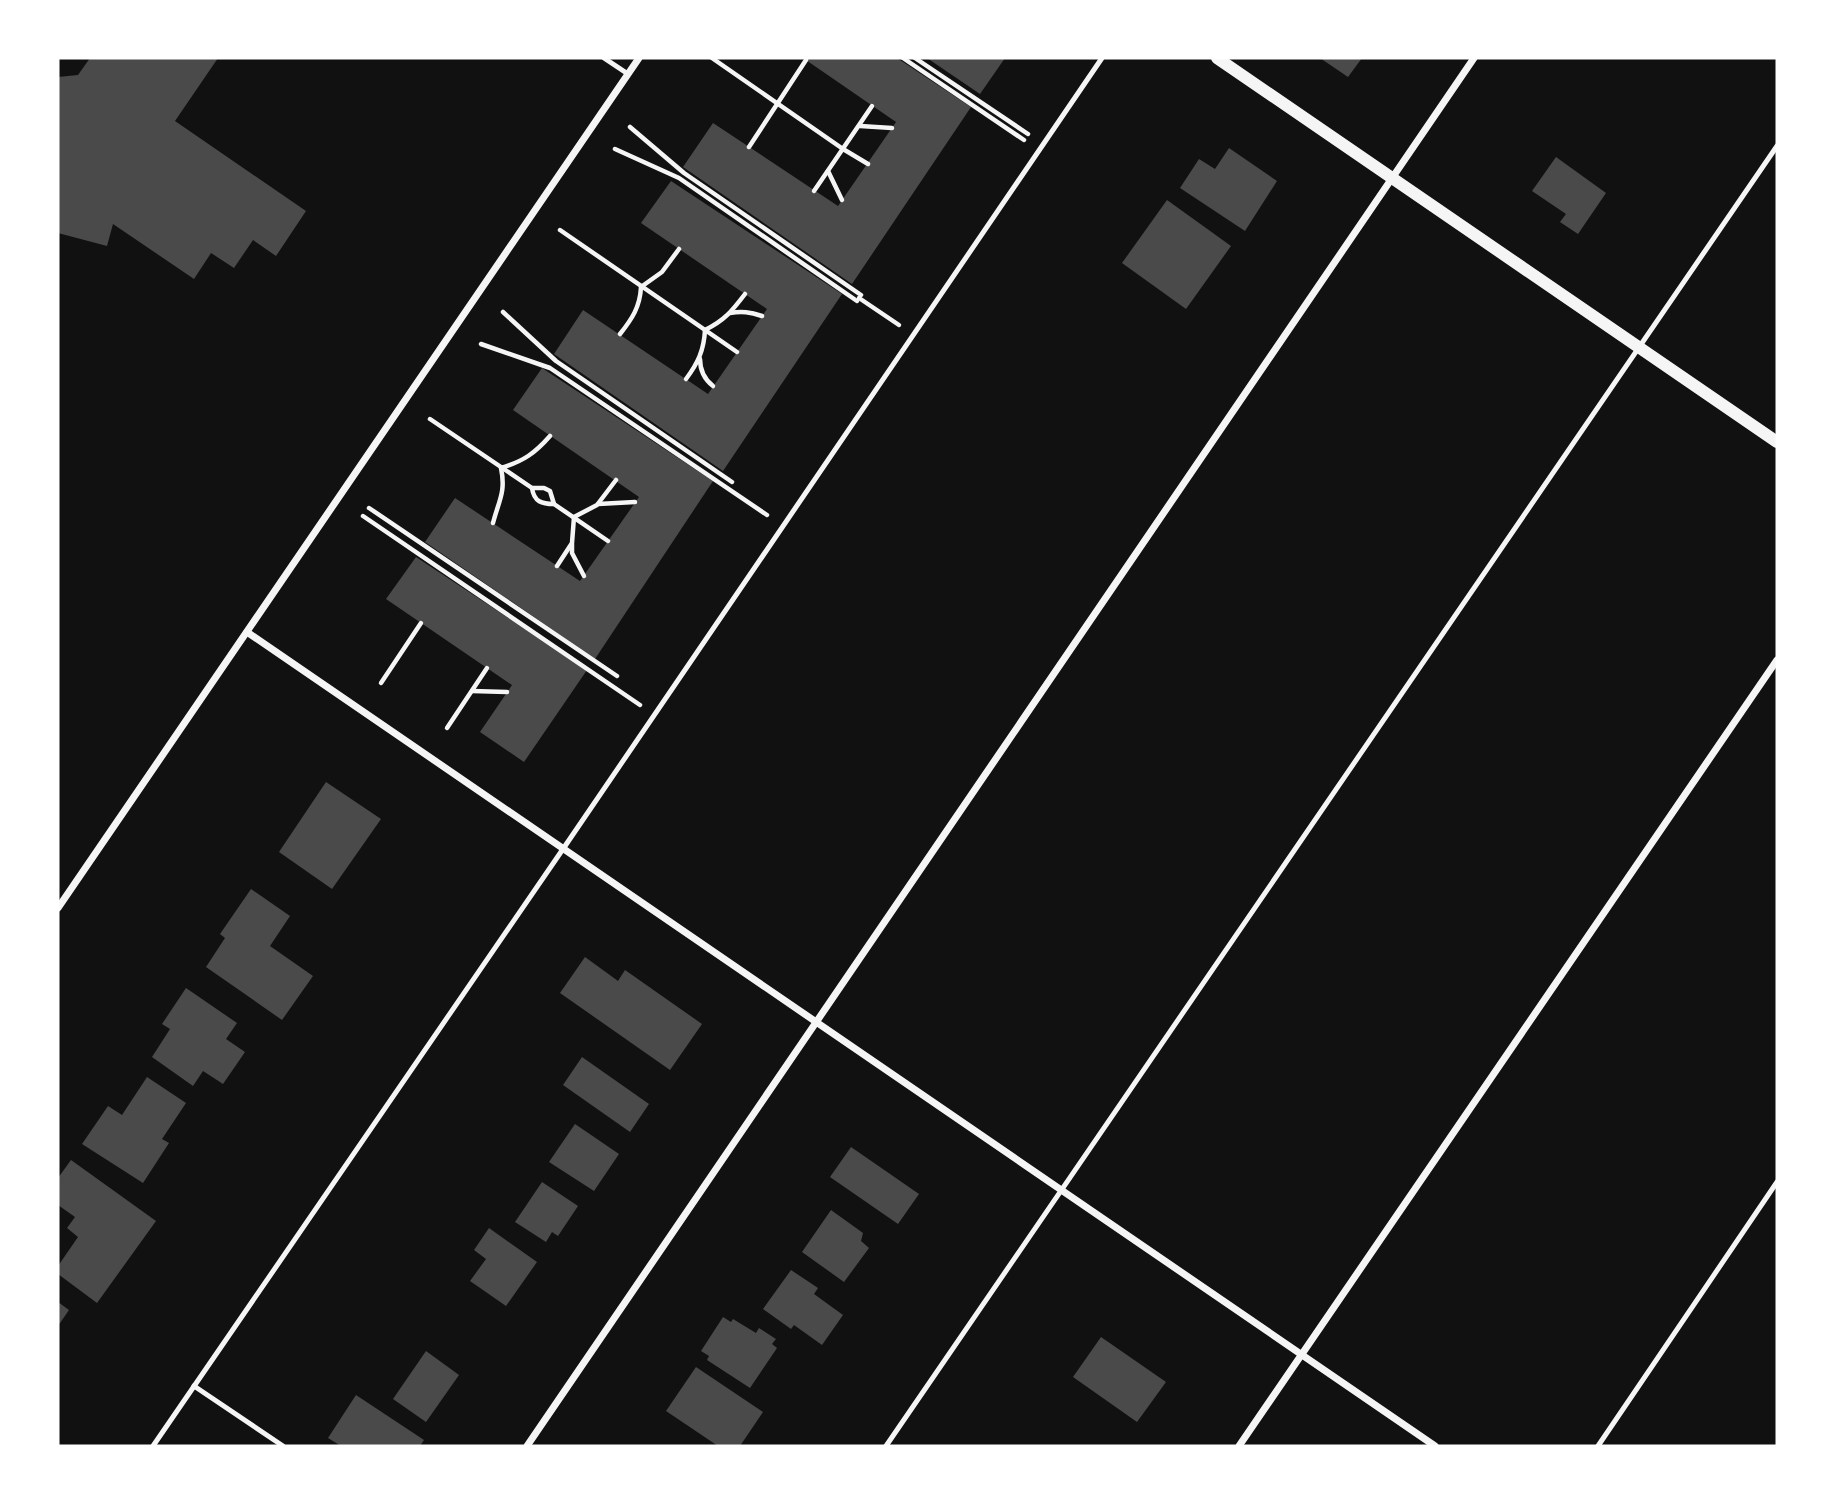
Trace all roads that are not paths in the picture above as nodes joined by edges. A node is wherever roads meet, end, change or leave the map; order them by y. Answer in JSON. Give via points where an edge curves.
{"nodes":[{"id":1,"x":604,"y":58,"type":"edge"},
{"id":2,"x":639,"y":58,"type":"edge"},
{"id":3,"x":1102,"y":58,"type":"edge"},
{"id":4,"x":1217,"y":58,"type":"edge"},
{"id":5,"x":1474,"y":58,"type":"edge"},
{"id":6,"x":628,"y":74,"type":"junction"},
{"id":7,"x":1777,"y":146,"type":"edge"},
{"id":8,"x":1392,"y":177,"type":"junction"},
{"id":9,"x":1639,"y":347,"type":"junction"},
{"id":10,"x":1777,"y":442,"type":"edge"},
{"id":11,"x":247,"y":632,"type":"junction"},
{"id":12,"x":1777,"y":660,"type":"edge"},
{"id":13,"x":563,"y":849,"type":"junction"},
{"id":14,"x":58,"y":908,"type":"edge"},
{"id":15,"x":815,"y":1021,"type":"junction"},
{"id":16,"x":1777,"y":1182,"type":"edge"},
{"id":17,"x":1062,"y":1190,"type":"junction"},
{"id":18,"x":1302,"y":1355,"type":"junction"},
{"id":19,"x":194,"y":1386,"type":"junction"},
{"id":20,"x":153,"y":1446,"type":"edge"},
{"id":21,"x":283,"y":1446,"type":"edge"},
{"id":22,"x":527,"y":1446,"type":"edge"},
{"id":23,"x":886,"y":1446,"type":"edge"},
{"id":24,"x":1239,"y":1446,"type":"edge"},
{"id":25,"x":1435,"y":1446,"type":"edge"},
{"id":26,"x":1598,"y":1446,"type":"edge"}],
"edges":[{"from":1,"to":6,"type":"lane"},
{"from":2,"to":6,"type":"street"},
{"from":3,"to":13,"type":"lane"},
{"from":4,"to":8,"type":"street"},
{"from":5,"to":8,"type":"street"},
{"from":6,"to":11,"type":"street"},
{"from":7,"to":9,"type":"lane"},
{"from":8,"to":9,"type":"street"},
{"from":8,"to":15,"type":"street"},
{"from":9,"to":10,"type":"street"},
{"from":9,"to":17,"type":"lane"},
{"from":11,"to":13,"type":"street"},
{"from":11,"to":14,"type":"street"},
{"from":12,"to":18,"type":"street"},
{"from":13,"to":15,"type":"street"},
{"from":13,"to":19,"type":"lane"},
{"from":15,"to":17,"type":"street"},
{"from":15,"to":22,"type":"street"},
{"from":16,"to":26,"type":"lane"},
{"from":17,"to":18,"type":"street"},
{"from":17,"to":23,"type":"lane"},
{"from":18,"to":24,"type":"street"},
{"from":18,"to":25,"type":"street"},
{"from":19,"to":20,"type":"lane"},
{"from":19,"to":21,"type":"lane"}]}
